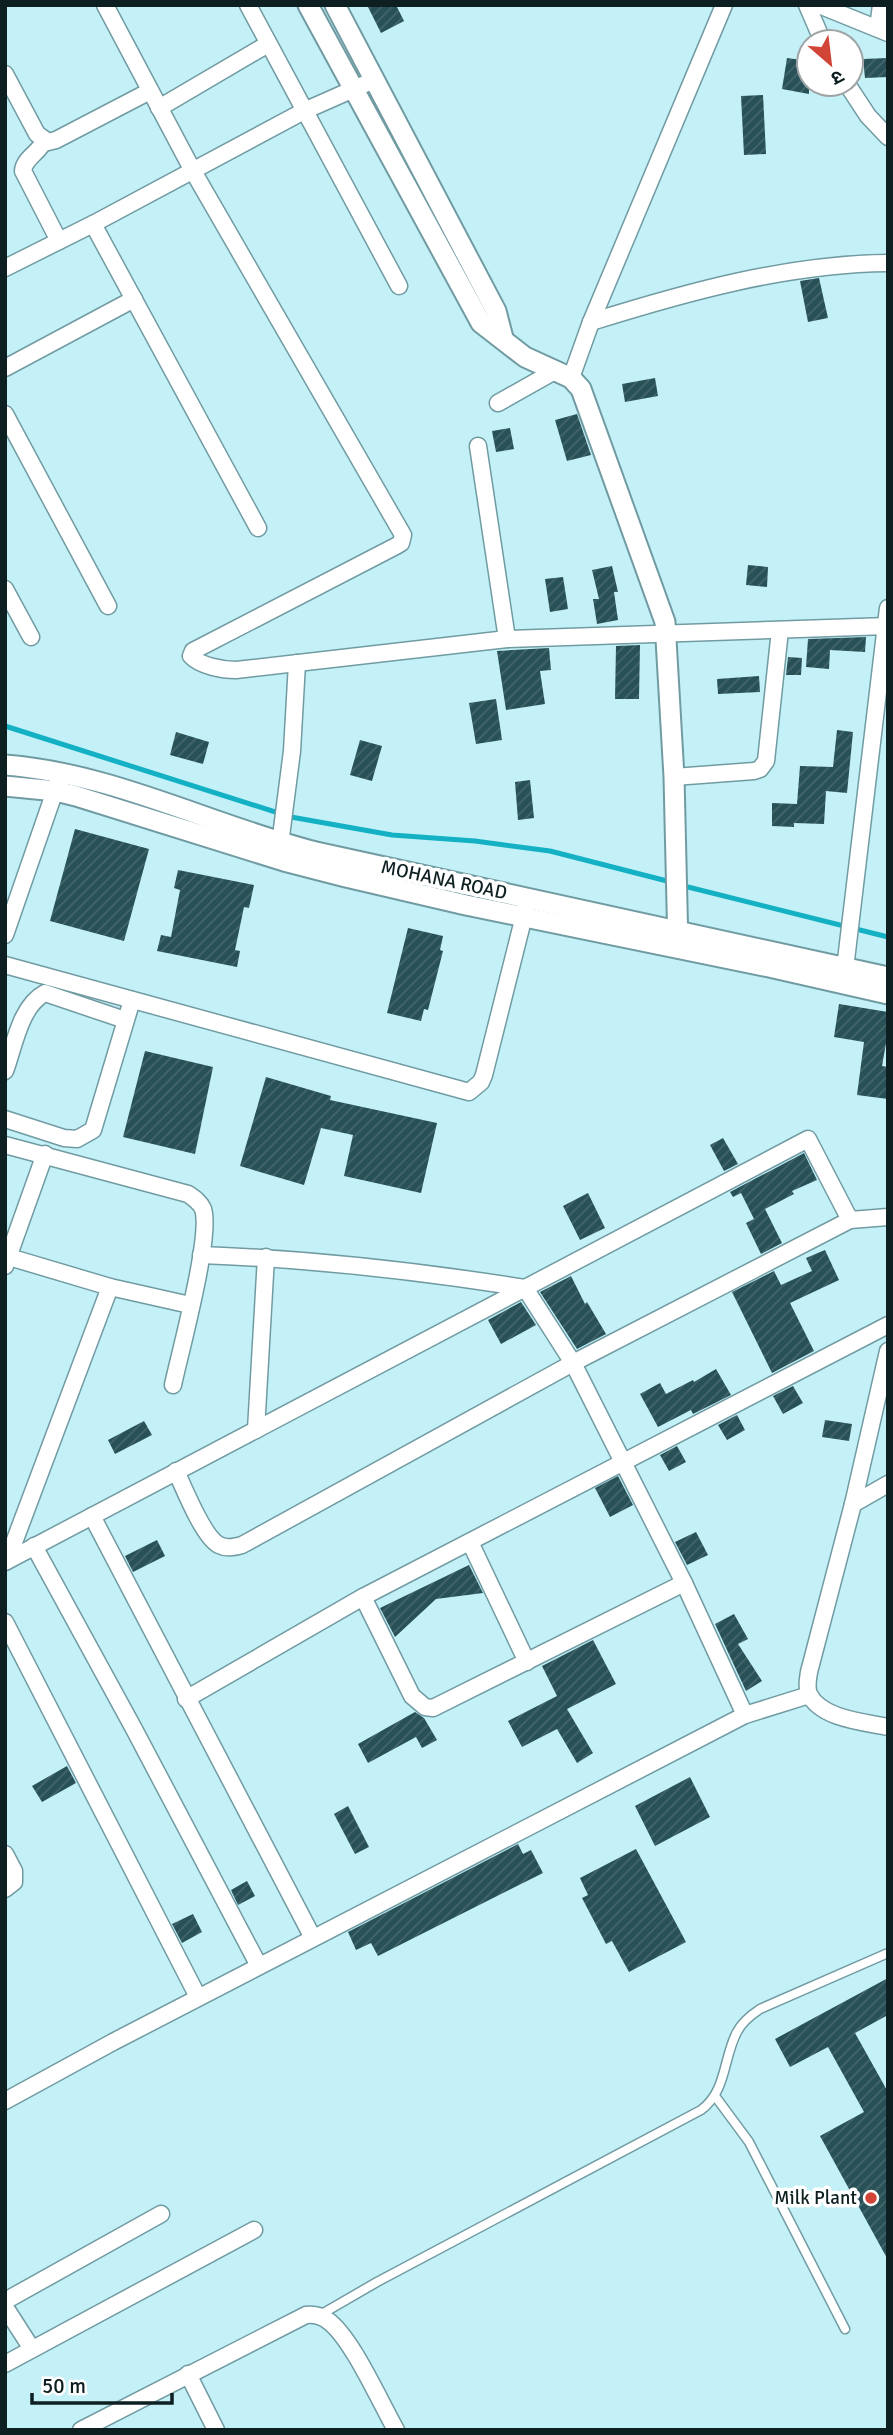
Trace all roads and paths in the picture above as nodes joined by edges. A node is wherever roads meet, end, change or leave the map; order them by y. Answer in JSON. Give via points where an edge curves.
{"nodes":[{"id":1,"x":105,"y":5,"type":"edge"},
{"id":2,"x":248,"y":5,"type":"edge"},
{"id":3,"x":308,"y":5,"type":"edge"},
{"id":4,"x":335,"y":5,"type":"edge"},
{"id":5,"x":724,"y":5,"type":"edge"},
{"id":6,"x":807,"y":5,"type":"edge"},
{"id":7,"x":819,"y":5,"type":"edge"},
{"id":8,"x":881,"y":5,"type":"edge"},
{"id":9,"x":817,"y":28,"type":"edge"},
{"id":10,"x":883,"y":30,"type":"edge"},
{"id":11,"x":268,"y":44,"type":"junction"},
{"id":12,"x":5,"y":74,"type":"edge"},
{"id":13,"x":374,"y":80,"type":"junction"},
{"id":14,"x":353,"y":90,"type":"junction"},
{"id":15,"x":150,"y":91,"type":"junction"},
{"id":16,"x":856,"y":98,"type":"edge"},
{"id":17,"x":159,"y":108,"type":"junction"},
{"id":18,"x":304,"y":111,"type":"junction"},
{"id":19,"x":888,"y":137,"type":"edge"},
{"id":20,"x":44,"y":141,"type":"junction"},
{"id":21,"x":193,"y":171,"type":"junction"},
{"id":22,"x":93,"y":224,"type":"junction"},
{"id":23,"x":60,"y":241,"type":"junction"},
{"id":24,"x":888,"y":263,"type":"edge"},
{"id":25,"x":5,"y":268,"type":"edge"},
{"id":26,"x":398,"y":286,"type":"dead end"},
{"id":27,"x":134,"y":299,"type":"junction"},
{"id":28,"x":592,"y":323,"type":"junction"},
{"id":29,"x":503,"y":338,"type":"junction"},
{"id":30,"x":5,"y":368,"type":"edge"},
{"id":31,"x":562,"y":375,"type":"junction"},
{"id":32,"x":498,"y":403,"type":"dead end"},
{"id":33,"x":5,"y":414,"type":"edge"},
{"id":34,"x":478,"y":446,"type":"dead end"},
{"id":35,"x":258,"y":528,"type":"dead end"},
{"id":36,"x":5,"y":589,"type":"edge"},
{"id":37,"x":108,"y":606,"type":"dead end"},
{"id":38,"x":888,"y":608,"type":"edge"},
{"id":39,"x":887,"y":626,"type":"edge"},
{"id":40,"x":780,"y":629,"type":"junction"},
{"id":41,"x":667,"y":632,"type":"junction"},
{"id":42,"x":31,"y":636,"type":"dead end"},
{"id":43,"x":507,"y":639,"type":"junction"},
{"id":44,"x":297,"y":663,"type":"junction"},
{"id":45,"x":5,"y":765,"type":"edge"},
{"id":46,"x":674,"y":778,"type":"junction"},
{"id":47,"x":59,"y":782,"type":"junction"},
{"id":48,"x":5,"y":786,"type":"edge"},
{"id":49,"x":280,"y":842,"type":"junction"},
{"id":50,"x":526,"y":908,"type":"junction"},
{"id":51,"x":5,"y":935,"type":"edge"},
{"id":52,"x":678,"y":939,"type":"junction"},
{"id":53,"x":5,"y":965,"type":"edge"},
{"id":54,"x":844,"y":975,"type":"junction"},
{"id":55,"x":888,"y":977,"type":"edge"},
{"id":56,"x":888,"y":994,"type":"edge"},
{"id":57,"x":132,"y":1000,"type":"junction"},
{"id":58,"x":125,"y":1020,"type":"junction"},
{"id":59,"x":5,"y":1071,"type":"edge"},
{"id":60,"x":5,"y":1119,"type":"edge"},
{"id":61,"x":5,"y":1146,"type":"edge"},
{"id":62,"x":45,"y":1154,"type":"junction"},
{"id":63,"x":888,"y":1217,"type":"edge"},
{"id":64,"x":850,"y":1220,"type":"junction"},
{"id":65,"x":201,"y":1255,"type":"junction"},
{"id":66,"x":266,"y":1257,"type":"junction"},
{"id":67,"x":7,"y":1262,"type":"edge"},
{"id":68,"x":110,"y":1287,"type":"junction"},
{"id":69,"x":525,"y":1288,"type":"junction"},
{"id":70,"x":190,"y":1305,"type":"junction"},
{"id":71,"x":888,"y":1325,"type":"edge"},
{"id":72,"x":888,"y":1351,"type":"edge"},
{"id":73,"x":573,"y":1363,"type":"junction"},
{"id":74,"x":173,"y":1385,"type":"dead end"},
{"id":75,"x":256,"y":1430,"type":"junction"},
{"id":76,"x":624,"y":1462,"type":"junction"},
{"id":77,"x":176,"y":1471,"type":"junction"},
{"id":78,"x":888,"y":1483,"type":"edge"},
{"id":79,"x":853,"y":1504,"type":"junction"},
{"id":80,"x":92,"y":1516,"type":"junction"},
{"id":81,"x":470,"y":1542,"type":"junction"},
{"id":82,"x":34,"y":1546,"type":"junction"},
{"id":83,"x":6,"y":1561,"type":"edge"},
{"id":84,"x":684,"y":1583,"type":"junction"},
{"id":85,"x":363,"y":1597,"type":"junction"},
{"id":86,"x":5,"y":1622,"type":"edge"},
{"id":87,"x":527,"y":1662,"type":"junction"},
{"id":88,"x":809,"y":1695,"type":"junction"},
{"id":89,"x":186,"y":1699,"type":"junction"},
{"id":90,"x":746,"y":1715,"type":"junction"},
{"id":91,"x":888,"y":1727,"type":"edge"},
{"id":92,"x":5,"y":1854,"type":"edge"},
{"id":93,"x":5,"y":1889,"type":"edge"},
{"id":94,"x":313,"y":1938,"type":"junction"},
{"id":95,"x":888,"y":1953,"type":"edge"},
{"id":96,"x":259,"y":1966,"type":"junction"},
{"id":97,"x":198,"y":1997,"type":"junction"},
{"id":98,"x":715,"y":2096,"type":"junction"},
{"id":99,"x":5,"y":2101,"type":"edge"},
{"id":100,"x":161,"y":2214,"type":"dead end"},
{"id":101,"x":254,"y":2230,"type":"dead end"},
{"id":102,"x":5,"y":2301,"type":"edge"},
{"id":103,"x":5,"y":2307,"type":"edge"},
{"id":104,"x":318,"y":2316,"type":"junction"},
{"id":105,"x":845,"y":2329,"type":"dead end"},
{"id":106,"x":32,"y":2349,"type":"junction"},
{"id":107,"x":5,"y":2364,"type":"edge"},
{"id":108,"x":188,"y":2374,"type":"junction"},
{"id":109,"x":81,"y":2430,"type":"edge"},
{"id":110,"x":216,"y":2430,"type":"edge"},
{"id":111,"x":396,"y":2430,"type":"edge"}],
"edges":[{"from":1,"to":15,"type":"street"},
{"from":2,"to":11,"type":"street"},
{"from":3,"to":14,"type":"street"},
{"from":4,"to":13,"type":"street"},
{"from":5,"to":28,"type":"street"},
{"from":6,"to":9,"type":"street"},
{"from":7,"to":10,"type":"street"},
{"from":8,"to":10,"type":"street"},
{"from":11,"to":17,"type":"street"},
{"from":11,"to":18,"type":"street"},
{"from":12,"to":20,"type":"street"},
{"from":13,"to":14,"type":"street"},
{"from":13,"to":29,"type":"street","via":[[496,311]]},
{"from":14,"to":18,"type":"street"},
{"from":14,"to":29,"type":"street","via":[[481,323]]},
{"from":15,"to":17,"type":"street"},
{"from":15,"to":20,"type":"street","via":[[56,140]]},
{"from":16,"to":19,"type":"street"},
{"from":17,"to":21,"type":"street"},
{"from":18,"to":21,"type":"street"},
{"from":18,"to":26,"type":"street"},
{"from":20,"to":23,"type":"street","via":[[23,171]]},
{"from":21,"to":22,"type":"street"},
{"from":21,"to":44,"type":"street","via":[[403,535],[396,546],[190,653],[195,661],[229,670]]},
{"from":22,"to":23,"type":"street"},
{"from":22,"to":27,"type":"street"},
{"from":23,"to":25,"type":"street"},
{"from":24,"to":28,"type":"street","via":[[818,267],[698,291]]},
{"from":27,"to":30,"type":"street"},
{"from":27,"to":35,"type":"street"},
{"from":28,"to":31,"type":"street"},
{"from":29,"to":31,"type":"street","via":[[525,357]]},
{"from":31,"to":32,"type":"street"},
{"from":31,"to":41,"type":"street","via":[[581,389]]},
{"from":33,"to":37,"type":"street"},
{"from":34,"to":43,"type":"street"},
{"from":36,"to":42,"type":"street"},
{"from":38,"to":39,"type":"street"},
{"from":39,"to":40,"type":"street"},
{"from":39,"to":54,"type":"street"},
{"from":40,"to":41,"type":"street"},
{"from":40,"to":46,"type":"street","via":[[763,766],[754,771]]},
{"from":41,"to":43,"type":"street"},
{"from":41,"to":46,"type":"street"},
{"from":43,"to":44,"type":"street"},
{"from":44,"to":49,"type":"street"},
{"from":45,"to":47,"type":"street","name":"MOHANA ROAD"},
{"from":46,"to":52,"type":"street"},
{"from":47,"to":48,"type":"street","name":"MOHANA ROAD"},
{"from":47,"to":49,"type":"street","name":"MOHANA ROAD","via":[[120,789]]},
{"from":47,"to":51,"type":"street"},
{"from":49,"to":50,"type":"street","name":"MOHANA ROAD"},
{"from":50,"to":52,"type":"street","name":"MOHANA ROAD"},
{"from":50,"to":57,"type":"street","via":[[484,1075],[469,1092]]},
{"from":52,"to":54,"type":"street","name":"MOHANA ROAD"},
{"from":53,"to":57,"type":"street"},
{"from":54,"to":55,"type":"street","name":"MOHANA ROAD"},
{"from":54,"to":56,"type":"street","name":"MOHANA ROAD"},
{"from":57,"to":58,"type":"street"},
{"from":58,"to":59,"type":"street","via":[[45,993],[25,1015]]},
{"from":58,"to":60,"type":"street","via":[[93,1130],[86,1136],[65,1138]]},
{"from":61,"to":62,"type":"street"},
{"from":62,"to":65,"type":"street","via":[[188,1194],[204,1211]]},
{"from":62,"to":67,"type":"street"},
{"from":63,"to":64,"type":"street"},
{"from":64,"to":69,"type":"street","via":[[808,1139]]},
{"from":64,"to":73,"type":"street"},
{"from":65,"to":66,"type":"street"},
{"from":65,"to":70,"type":"street"},
{"from":66,"to":69,"type":"street"},
{"from":66,"to":75,"type":"street"},
{"from":67,"to":68,"type":"street"},
{"from":68,"to":70,"type":"street"},
{"from":68,"to":83,"type":"street"},
{"from":69,"to":73,"type":"street"},
{"from":69,"to":75,"type":"street"},
{"from":70,"to":74,"type":"street"},
{"from":71,"to":76,"type":"street"},
{"from":72,"to":79,"type":"street"},
{"from":73,"to":76,"type":"street"},
{"from":73,"to":77,"type":"street","via":[[231,1548],[218,1545],[209,1536]]},
{"from":75,"to":77,"type":"street"},
{"from":76,"to":81,"type":"street"},
{"from":76,"to":84,"type":"street"},
{"from":77,"to":80,"type":"street"},
{"from":78,"to":79,"type":"street"},
{"from":79,"to":88,"type":"street","via":[[809,1672]]},
{"from":80,"to":82,"type":"street"},
{"from":80,"to":89,"type":"street"},
{"from":81,"to":85,"type":"street"},
{"from":81,"to":87,"type":"street"},
{"from":82,"to":83,"type":"street"},
{"from":82,"to":96,"type":"street"},
{"from":84,"to":87,"type":"street"},
{"from":84,"to":90,"type":"street"},
{"from":85,"to":87,"type":"street","via":[[412,1696],[425,1707],[441,1705]]},
{"from":85,"to":89,"type":"street"},
{"from":86,"to":97,"type":"street"},
{"from":88,"to":90,"type":"street"},
{"from":88,"to":91,"type":"street","via":[[826,1710]]},
{"from":89,"to":94,"type":"street"},
{"from":90,"to":94,"type":"street"},
{"from":92,"to":93,"type":"street","via":[[15,1877]]},
{"from":94,"to":96,"type":"street"},
{"from":95,"to":98,"type":"lane","via":[[760,2008],[747,2018],[737,2031]]},
{"from":96,"to":97,"type":"street"},
{"from":97,"to":99,"type":"street"},
{"from":98,"to":104,"type":"lane","via":[[701,2110]]},
{"from":98,"to":105,"type":"lane","via":[[749,2142]]},
{"from":100,"to":102,"type":"street"},
{"from":101,"to":106,"type":"street"},
{"from":103,"to":106,"type":"street"},
{"from":104,"to":108,"type":"street","via":[[306,2315]]},
{"from":104,"to":111,"type":"street","via":[[341,2334]]},
{"from":106,"to":107,"type":"street"},
{"from":108,"to":109,"type":"street"},
{"from":108,"to":110,"type":"street"}]}
